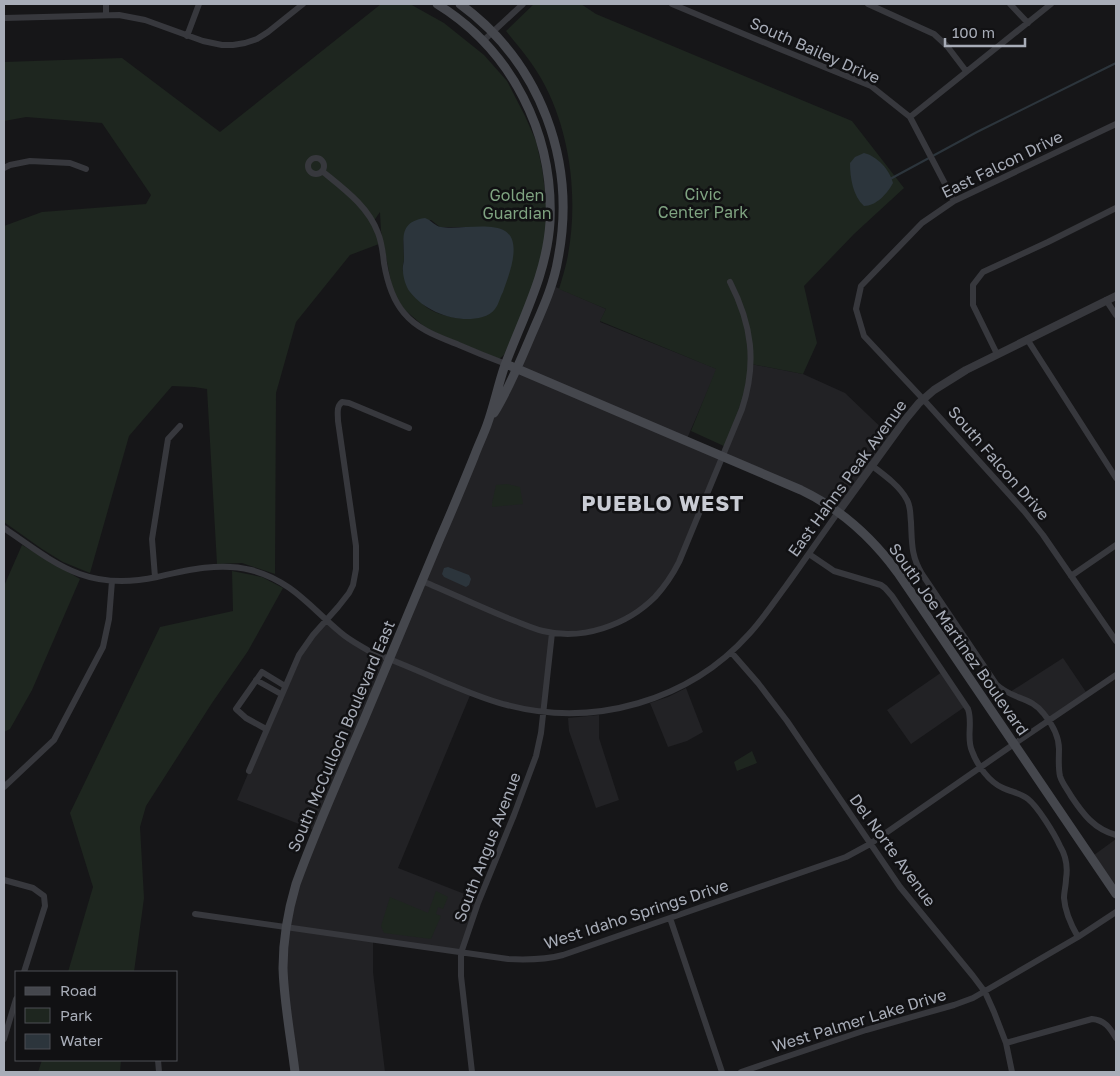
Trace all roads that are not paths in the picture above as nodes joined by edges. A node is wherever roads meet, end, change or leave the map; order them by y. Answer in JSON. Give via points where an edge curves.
{"nodes":[{"id":1,"x":106,"y":4,"type":"edge"},
{"id":2,"x":199,"y":4,"type":"edge"},
{"id":3,"x":303,"y":4,"type":"edge"},
{"id":4,"x":436,"y":4,"type":"edge"},
{"id":5,"x":460,"y":4,"type":"edge"},
{"id":6,"x":523,"y":4,"type":"edge"},
{"id":7,"x":672,"y":4,"type":"edge"},
{"id":8,"x":868,"y":4,"type":"edge"},
{"id":9,"x":1010,"y":4,"type":"edge"},
{"id":10,"x":1051,"y":4,"type":"edge"},
{"id":11,"x":106,"y":14,"type":"junction"},
{"id":12,"x":4,"y":18,"type":"edge"},
{"id":13,"x":1028,"y":23,"type":"junction"},
{"id":14,"x":493,"y":32,"type":"junction"},
{"id":15,"x":187,"y":36,"type":"junction"},
{"id":16,"x":483,"y":41,"type":"junction"},
{"id":17,"x":966,"y":71,"type":"junction"},
{"id":18,"x":910,"y":117,"type":"junction"},
{"id":19,"x":1116,"y":124,"type":"edge"},
{"id":20,"x":4,"y":168,"type":"edge"},
{"id":21,"x":86,"y":169,"type":"dead end"},
{"id":22,"x":322,"y":171,"type":"dead end"},
{"id":23,"x":954,"y":201,"type":"junction"},
{"id":24,"x":1116,"y":208,"type":"edge"},
{"id":25,"x":730,"y":282,"type":"dead end"},
{"id":26,"x":1116,"y":296,"type":"edge"},
{"id":27,"x":1106,"y":300,"type":"junction"},
{"id":28,"x":856,"y":309,"type":"joint"},
{"id":29,"x":1116,"y":315,"type":"edge"},
{"id":30,"x":1027,"y":339,"type":"junction"},
{"id":31,"x":997,"y":354,"type":"junction"},
{"id":32,"x":506,"y":364,"type":"junction"},
{"id":33,"x":518,"y":368,"type":"junction"},
{"id":34,"x":923,"y":399,"type":"junction"},
{"id":35,"x":488,"y":424,"type":"junction"},
{"id":36,"x":180,"y":426,"type":"dead end"},
{"id":37,"x":409,"y":428,"type":"dead end"},
{"id":38,"x":722,"y":456,"type":"junction"},
{"id":39,"x":871,"y":465,"type":"junction"},
{"id":40,"x":1116,"y":478,"type":"edge"},
{"id":41,"x":839,"y":511,"type":"junction"},
{"id":42,"x":4,"y":528,"type":"edge"},
{"id":43,"x":1116,"y":545,"type":"edge"},
{"id":44,"x":808,"y":554,"type":"junction"},
{"id":45,"x":1071,"y":576,"type":"junction"},
{"id":46,"x":155,"y":577,"type":"junction"},
{"id":47,"x":112,"y":581,"type":"junction"},
{"id":48,"x":422,"y":581,"type":"junction"},
{"id":49,"x":326,"y":620,"type":"junction"},
{"id":50,"x":552,"y":633,"type":"junction"},
{"id":51,"x":1116,"y":641,"type":"edge"},
{"id":52,"x":731,"y":652,"type":"junction"},
{"id":53,"x":389,"y":659,"type":"junction"},
{"id":54,"x":1116,"y":675,"type":"edge"},
{"id":55,"x":256,"y":680,"type":"junction"},
{"id":56,"x":285,"y":686,"type":"junction"},
{"id":57,"x":282,"y":694,"type":"junction"},
{"id":58,"x":543,"y":712,"type":"junction"},
{"id":59,"x":1049,"y":721,"type":"junction"},
{"id":60,"x":266,"y":729,"type":"junction"},
{"id":61,"x":1014,"y":744,"type":"junction"},
{"id":62,"x":982,"y":768,"type":"junction"},
{"id":63,"x":249,"y":771,"type":"dead end"},
{"id":64,"x":4,"y":787,"type":"edge"},
{"id":65,"x":1116,"y":835,"type":"edge"},
{"id":66,"x":870,"y":844,"type":"junction"},
{"id":67,"x":4,"y":880,"type":"edge"},
{"id":68,"x":1116,"y":894,"type":"edge"},
{"id":69,"x":1116,"y":912,"type":"edge"},
{"id":70,"x":195,"y":914,"type":"dead end"},
{"id":71,"x":670,"y":918,"type":"junction"},
{"id":72,"x":286,"y":927,"type":"junction"},
{"id":73,"x":1078,"y":937,"type":"junction"},
{"id":74,"x":461,"y":953,"type":"junction"},
{"id":75,"x":24,"y":971,"type":"edge"},
{"id":76,"x":984,"y":992,"type":"junction"},
{"id":77,"x":15,"y":1002,"type":"edge"},
{"id":78,"x":1116,"y":1038,"type":"edge"},
{"id":79,"x":4,"y":1039,"type":"edge"},
{"id":80,"x":1006,"y":1044,"type":"junction"},
{"id":81,"x":295,"y":1072,"type":"edge"},
{"id":82,"x":472,"y":1072,"type":"edge"},
{"id":83,"x":722,"y":1072,"type":"edge"},
{"id":84,"x":741,"y":1072,"type":"edge"},
{"id":85,"x":1012,"y":1072,"type":"edge"}],
"edges":[{"from":1,"to":11,"type":"street"},
{"from":2,"to":15,"type":"street"},
{"from":3,"to":15,"type":"street","via":[[268,32],[245,43],[217,44]]},
{"from":4,"to":16,"type":"main road","name":"South McCulloch Boulevard East"},
{"from":5,"to":14,"type":"main road","name":"South McCulloch Boulevard East"},
{"from":6,"to":14,"type":"street"},
{"from":7,"to":18,"type":"street","name":"South Bailey Drive","via":[[871,86]]},
{"from":8,"to":17,"type":"street","via":[[934,34],[948,46]]},
{"from":9,"to":13,"type":"street"},
{"from":10,"to":13,"type":"street"},
{"from":11,"to":12,"type":"street"},
{"from":11,"to":15,"type":"street","via":[[145,20]]},
{"from":13,"to":17,"type":"street"},
{"from":14,"to":16,"type":"street"},
{"from":14,"to":33,"type":"main road","name":"South McCulloch Boulevard East","via":[[522,69],[543,106],[556,143],[563,188],[563,226],[556,270]]},
{"from":16,"to":32,"type":"main road","name":"South McCulloch Boulevard East","via":[[504,66],[531,112],[543,146],[550,189],[549,230],[543,266]]},
{"from":17,"to":18,"type":"street"},
{"from":18,"to":23,"type":"street","name":"South Bailey Drive"},
{"from":19,"to":23,"type":"street","name":"East Falcon Drive"},
{"from":20,"to":21,"type":"street","via":[[30,161],[70,163]]},
{"from":22,"to":32,"type":"street","via":[[356,200],[373,222],[381,240],[390,290],[408,317],[428,332]]},
{"from":23,"to":28,"type":"street","name":"East Falcon Drive","via":[[922,224],[861,286]]},
{"from":24,"to":31,"type":"street","via":[[983,272],[973,285],[973,305]]},
{"from":25,"to":38,"type":"street","via":[[747,324],[751,364],[746,396]]},
{"from":26,"to":27,"type":"street","name":"East Hahns Peak Avenue"},
{"from":27,"to":29,"type":"street"},
{"from":27,"to":30,"type":"street","name":"East Hahns Peak Avenue"},
{"from":28,"to":34,"type":"street","name":"South Falcon Drive","via":[[864,336]]},
{"from":30,"to":31,"type":"street","name":"East Hahns Peak Avenue"},
{"from":30,"to":40,"type":"street"},
{"from":31,"to":34,"type":"street","name":"East Hahns Peak Avenue","via":[[948,380]]},
{"from":32,"to":33,"type":"main road","name":"South Joe Martinez Boulevard"},
{"from":32,"to":35,"type":"main road","name":"South McCulloch Boulevard East"},
{"from":33,"to":35,"type":"main road","name":"South McCulloch Boulevard East"},
{"from":33,"to":38,"type":"main road","name":"South Joe Martinez Boulevard"},
{"from":34,"to":39,"type":"street","name":"East Hahns Peak Avenue"},
{"from":34,"to":45,"type":"street","name":"South Falcon Drive","via":[[1024,510]]},
{"from":35,"to":48,"type":"main road","name":"South McCulloch Boulevard East"},
{"from":36,"to":46,"type":"street","via":[[168,439],[152,539]]},
{"from":37,"to":49,"type":"street","via":[[349,404],[342,402],[339,406],[337,412],[356,561],[349,592]]},
{"from":38,"to":41,"type":"main road","name":"South Joe Martinez Boulevard","via":[[801,490]]},
{"from":38,"to":50,"type":"street","via":[[679,562],[654,598],[638,612],[606,628],[584,633]]},
{"from":39,"to":41,"type":"street","name":"East Hahns Peak Avenue"},
{"from":39,"to":59,"type":"street","via":[[906,497],[915,562],[996,684],[1005,692],[1036,705]]},
{"from":41,"to":44,"type":"street","name":"East Hahns Peak Avenue"},
{"from":41,"to":61,"type":"main road","name":"South Joe Martinez Boulevard","via":[[889,560]]},
{"from":42,"to":47,"type":"street","name":"East Hahns Peak Avenue","via":[[71,571]]},
{"from":43,"to":45,"type":"street"},
{"from":44,"to":52,"type":"street","name":"East Hahns Peak Avenue","via":[[767,613]]},
{"from":44,"to":62,"type":"street","via":[[834,571],[875,582],[888,590],[968,709],[972,752]]},
{"from":45,"to":51,"type":"street","name":"South Falcon Drive"},
{"from":46,"to":47,"type":"street","name":"East Hahns Peak Avenue"},
{"from":46,"to":49,"type":"street","name":"East Hahns Peak Avenue","via":[[204,568],[249,570],[290,588]]},
{"from":47,"to":64,"type":"street","via":[[110,619],[103,647],[54,740]]},
{"from":48,"to":50,"type":"street","via":[[500,615]]},
{"from":48,"to":53,"type":"main road","name":"South McCulloch Boulevard East"},
{"from":49,"to":53,"type":"street","name":"East Hahns Peak Avenue","via":[[351,640]]},
{"from":49,"to":56,"type":"street","via":[[303,648]]},
{"from":50,"to":58,"type":"street","name":"South Angus Avenue"},
{"from":52,"to":58,"type":"street","name":"East Hahns Peak Avenue","via":[[690,682],[644,702],[596,712]]},
{"from":52,"to":66,"type":"street","name":"Del Norte Avenue","via":[[772,701]]},
{"from":53,"to":58,"type":"street","name":"East Hahns Peak Avenue","via":[[494,701]]},
{"from":53,"to":72,"type":"main road","name":"South McCulloch Boulevard East","via":[[300,873]]},
{"from":54,"to":59,"type":"street","name":"West Idaho Springs Drive"},
{"from":55,"to":56,"type":"street","via":[[262,672]]},
{"from":55,"to":57,"type":"street"},
{"from":55,"to":60,"type":"street","via":[[236,709]]},
{"from":56,"to":57,"type":"street"},
{"from":57,"to":60,"type":"street"},
{"from":58,"to":74,"type":"street","name":"South Angus Avenue","via":[[532,767]]},
{"from":59,"to":61,"type":"street","name":"West Idaho Springs Drive"},
{"from":59,"to":65,"type":"street","via":[[1060,746],[1059,769],[1063,783],[1090,821]]},
{"from":60,"to":63,"type":"street"},
{"from":61,"to":62,"type":"street","name":"West Idaho Springs Drive"},
{"from":61,"to":68,"type":"main road","name":"South Joe Martinez Boulevard"},
{"from":62,"to":66,"type":"street","name":"West Idaho Springs Drive"},
{"from":62,"to":73,"type":"street","via":[[997,785],[1032,802],[1060,846],[1067,871],[1065,906]]},
{"from":66,"to":71,"type":"street","name":"West Idaho Springs Drive","via":[[833,862]]},
{"from":66,"to":76,"type":"street","name":"Del Norte Avenue"},
{"from":67,"to":75,"type":"street","via":[[32,888],[44,896],[45,906]]},
{"from":69,"to":73,"type":"street","name":"West Palmer Lake Drive"},
{"from":70,"to":72,"type":"street","name":"West Idaho Springs Drive"},
{"from":71,"to":74,"type":"street","name":"West Idaho Springs Drive","via":[[545,959],[508,959]]},
{"from":71,"to":83,"type":"street"},
{"from":72,"to":74,"type":"street","name":"West Idaho Springs Drive"},
{"from":72,"to":81,"type":"main road","name":"South McCulloch Boulevard East","via":[[283,968]]},
{"from":73,"to":76,"type":"street","name":"West Palmer Lake Drive"},
{"from":74,"to":82,"type":"street","name":"South Angus Avenue"},
{"from":76,"to":80,"type":"street","name":"Del Norte Avenue"},
{"from":76,"to":84,"type":"street","name":"West Palmer Lake Drive","via":[[954,1005],[888,1023]]},
{"from":77,"to":79,"type":"street"},
{"from":78,"to":80,"type":"street","via":[[1099,1020],[1084,1021]]},
{"from":80,"to":85,"type":"street","name":"Del Norte Avenue"}]}
